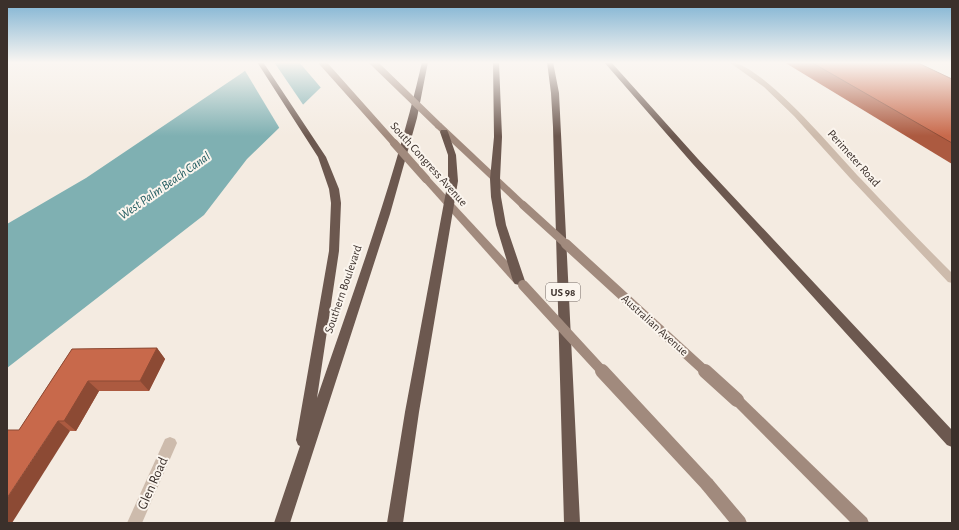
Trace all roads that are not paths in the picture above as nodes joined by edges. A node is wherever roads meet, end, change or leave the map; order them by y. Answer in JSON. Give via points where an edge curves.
{"nodes":[{"id":1,"x":276,"y":87,"type":"edge"},
{"id":2,"x":344,"y":87,"type":"edge"},
{"id":3,"x":398,"y":87,"type":"edge"},
{"id":4,"x":420,"y":87,"type":"edge"},
{"id":5,"x":497,"y":87,"type":"edge"},
{"id":6,"x":553,"y":87,"type":"edge"},
{"id":7,"x":628,"y":87,"type":"edge"},
{"id":8,"x":767,"y":87,"type":"edge"},
{"id":9,"x":441,"y":129,"type":"junction"},
{"id":10,"x":495,"y":179,"type":"junction"},
{"id":11,"x":448,"y":204,"type":"junction"},
{"id":12,"x":952,"y":278,"type":"edge"},
{"id":13,"x":521,"y":283,"type":"junction"},
{"id":14,"x":952,"y":440,"type":"edge"},
{"id":15,"x":170,"y":443,"type":"dead end"},
{"id":16,"x":298,"y":471,"type":"junction"},
{"id":17,"x":134,"y":523,"type":"edge"},
{"id":18,"x":282,"y":523,"type":"edge"},
{"id":19,"x":395,"y":523,"type":"edge"},
{"id":20,"x":572,"y":523,"type":"edge"},
{"id":21,"x":740,"y":523,"type":"edge"},
{"id":22,"x":862,"y":523,"type":"edge"}],
"edges":[{"from":1,"to":16,"type":"highway","via":[[327,167],[334,189],[336,218],[334,251]]},
{"from":2,"to":11,"type":"main road","name":"South Congress Avenue","bridge":true},
{"from":3,"to":9,"type":"main road","bridge":true},
{"from":4,"to":16,"type":"highway","name":"Southern Boulevard","via":[[385,214]]},
{"from":5,"to":10,"type":"highway","via":[[498,137]]},
{"from":6,"to":20,"type":"highway","number":"US 98","via":[[557,128]]},
{"from":7,"to":14,"type":"highway"},
{"from":8,"to":12,"type":"street","name":"Perimeter Road","via":[[800,116],[853,176]]},
{"from":9,"to":10,"type":"main road","name":"Australian Avenue"},
{"from":9,"to":11,"type":"highway","via":[[452,155],[452,181]]},
{"from":10,"to":13,"type":"highway","via":[[501,225]]},
{"from":10,"to":22,"type":"main road","name":"Australian Avenue","bridge":true,"via":[[737,400]]},
{"from":11,"to":13,"type":"main road","name":"South Congress Avenue"},
{"from":11,"to":19,"type":"highway"},
{"from":13,"to":21,"type":"main road","bridge":true},
{"from":15,"to":17,"type":"street","name":"Glen Road"},
{"from":16,"to":18,"type":"highway","name":"Southern Boulevard"}]}
